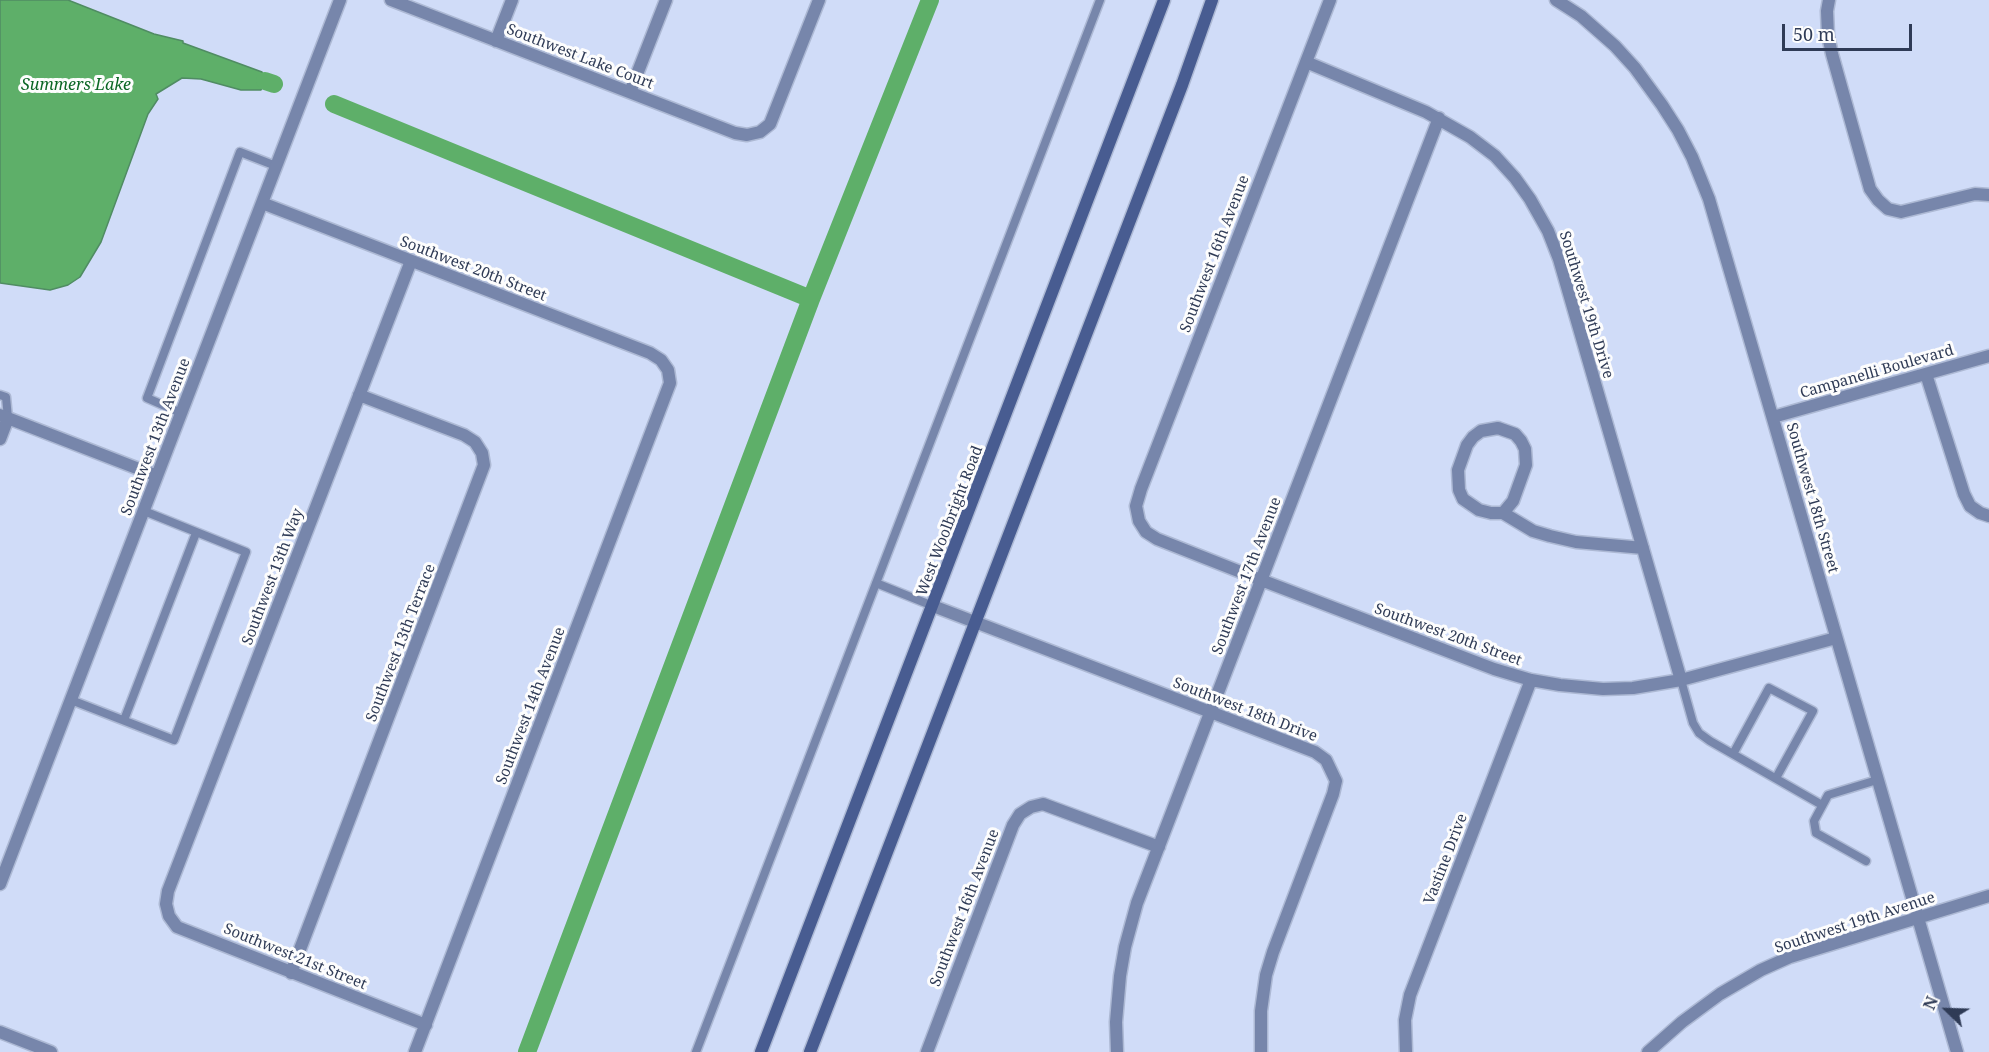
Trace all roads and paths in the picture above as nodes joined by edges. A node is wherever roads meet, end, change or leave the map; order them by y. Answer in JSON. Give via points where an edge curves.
{"nodes":[{"id":1,"x":340,"y":0,"type":"edge"},
{"id":2,"x":390,"y":0,"type":"edge"},
{"id":3,"x":512,"y":0,"type":"edge"},
{"id":4,"x":666,"y":0,"type":"edge"},
{"id":5,"x":819,"y":0,"type":"edge"},
{"id":6,"x":1100,"y":0,"type":"edge"},
{"id":7,"x":1164,"y":0,"type":"edge"},
{"id":8,"x":1212,"y":0,"type":"edge"},
{"id":9,"x":1330,"y":0,"type":"edge"},
{"id":10,"x":1556,"y":0,"type":"edge"},
{"id":11,"x":1829,"y":0,"type":"edge"},
{"id":12,"x":496,"y":41,"type":"junction"},
{"id":13,"x":1306,"y":62,"type":"junction"},
{"id":14,"x":630,"y":92,"type":"junction"},
{"id":15,"x":1439,"y":118,"type":"junction"},
{"id":16,"x":276,"y":166,"type":"junction"},
{"id":17,"x":1989,"y":195,"type":"edge"},
{"id":18,"x":262,"y":203,"type":"junction"},
{"id":19,"x":411,"y":261,"type":"junction"},
{"id":20,"x":1989,"y":356,"type":"edge"},
{"id":21,"x":668,"y":370,"type":"joint"},
{"id":22,"x":1926,"y":374,"type":"junction"},
{"id":23,"x":0,"y":395,"type":"edge"},
{"id":24,"x":359,"y":395,"type":"junction"},
{"id":25,"x":181,"y":413,"type":"junction"},
{"id":26,"x":4,"y":417,"type":"edge"},
{"id":27,"x":1773,"y":417,"type":"junction"},
{"id":28,"x":0,"y":438,"type":"edge"},
{"id":29,"x":157,"y":476,"type":"junction"},
{"id":30,"x":144,"y":511,"type":"junction"},
{"id":31,"x":1503,"y":513,"type":"junction"},
{"id":32,"x":1989,"y":516,"type":"edge"},
{"id":33,"x":1139,"y":521,"type":"joint"},
{"id":34,"x":196,"y":533,"type":"junction"},
{"id":35,"x":1643,"y":548,"type":"junction"},
{"id":36,"x":1261,"y":580,"type":"junction"},
{"id":37,"x":876,"y":583,"type":"junction"},
{"id":38,"x":933,"y":606,"type":"junction"},
{"id":39,"x":975,"y":623,"type":"junction"},
{"id":40,"x":1836,"y":638,"type":"junction"},
{"id":41,"x":1531,"y":680,"type":"junction"},
{"id":42,"x":1681,"y":680,"type":"junction"},
{"id":43,"x":71,"y":700,"type":"junction"},
{"id":44,"x":1210,"y":712,"type":"junction"},
{"id":45,"x":124,"y":720,"type":"junction"},
{"id":46,"x":1733,"y":754,"type":"junction"},
{"id":47,"x":1776,"y":778,"type":"junction"},
{"id":48,"x":1877,"y":780,"type":"junction"},
{"id":49,"x":1822,"y":805,"type":"junction"},
{"id":50,"x":1159,"y":847,"type":"junction"},
{"id":51,"x":1866,"y":861,"type":"dead end"},
{"id":52,"x":0,"y":884,"type":"edge"},
{"id":53,"x":1989,"y":896,"type":"edge"},
{"id":54,"x":166,"y":904,"type":"joint"},
{"id":55,"x":1918,"y":918,"type":"junction"},
{"id":56,"x":291,"y":973,"type":"junction"},
{"id":57,"x":426,"y":1024,"type":"junction"},
{"id":58,"x":0,"y":1032,"type":"edge"},
{"id":59,"x":51,"y":1052,"type":"edge"},
{"id":60,"x":415,"y":1052,"type":"edge"},
{"id":61,"x":696,"y":1052,"type":"edge"},
{"id":62,"x":761,"y":1052,"type":"edge"},
{"id":63,"x":810,"y":1052,"type":"edge"},
{"id":64,"x":927,"y":1052,"type":"edge"},
{"id":65,"x":1117,"y":1052,"type":"edge"},
{"id":66,"x":1261,"y":1052,"type":"edge"},
{"id":67,"x":1406,"y":1052,"type":"edge"},
{"id":68,"x":1648,"y":1052,"type":"edge"},
{"id":69,"x":1957,"y":1052,"type":"edge"}],
"edges":[{"from":1,"to":16,"type":"street","name":"Southwest 13th Avenue"},
{"from":2,"to":12,"type":"street","name":"Southwest Lake Court"},
{"from":3,"to":12,"type":"street"},
{"from":4,"to":14,"type":"street"},
{"from":5,"to":14,"type":"street","name":"Southwest Lake Court","via":[[770,124],[760,132],[735,133]]},
{"from":6,"to":37,"type":"lane"},
{"from":7,"to":38,"type":"main road","name":"West Woolbright Road"},
{"from":8,"to":39,"type":"main road"},
{"from":9,"to":13,"type":"street","name":"Southwest 16th Avenue"},
{"from":10,"to":27,"type":"street","name":"Southwest 18th Street","via":[[1581,16],[1635,68],[1692,157],[1709,199]]},
{"from":11,"to":17,"type":"street","via":[[1832,54],[1870,189],[1878,200],[1888,209],[1901,212],[1975,194]]},
{"from":12,"to":14,"type":"street","name":"Southwest Lake Court"},
{"from":13,"to":15,"type":"street","name":"Southwest 19th Drive"},
{"from":13,"to":33,"type":"street","name":"Southwest 16th Avenue","via":[[1141,489],[1136,506]]},
{"from":15,"to":35,"type":"street","name":"Southwest 19th Drive","via":[[1495,156],[1530,199],[1548,231]]},
{"from":15,"to":36,"type":"street","name":"Southwest 17th Avenue"},
{"from":16,"to":18,"type":"street","name":"Southwest 13th Avenue"},
{"from":16,"to":25,"type":"lane","via":[[240,153],[231,175],[147,398]]},
{"from":18,"to":19,"type":"street","name":"Southwest 20th Street"},
{"from":18,"to":25,"type":"street","name":"Southwest 13th Avenue"},
{"from":19,"to":21,"type":"street","name":"Southwest 20th Street","via":[[650,353]]},
{"from":19,"to":24,"type":"street","name":"Southwest 13th Way"},
{"from":20,"to":22,"type":"street","name":"Campanelli Boulevard"},
{"from":21,"to":57,"type":"street","name":"Southwest 14th Avenue","via":[[670,383]]},
{"from":22,"to":27,"type":"street","name":"Campanelli Boulevard"},
{"from":22,"to":32,"type":"street","via":[[1964,494],[1970,506]]},
{"from":23,"to":26,"type":"lane","via":[[6,397]]},
{"from":24,"to":54,"type":"street","name":"Southwest 13th Way"},
{"from":24,"to":56,"type":"street","name":"Southwest 13th Terrace","via":[[464,435],[475,442],[484,465]]},
{"from":25,"to":29,"type":"street","name":"Southwest 13th Avenue"},
{"from":26,"to":28,"type":"street"},
{"from":26,"to":29,"type":"street"},
{"from":27,"to":40,"type":"street","name":"Southwest 18th Street"},
{"from":29,"to":30,"type":"street","name":"Southwest 13th Avenue"},
{"from":30,"to":34,"type":"lane"},
{"from":30,"to":43,"type":"street","name":"Southwest 13th Avenue"},
{"from":31,"to":31,"type":"street","via":[[1513,501],[1526,465],[1521,441],[1515,434],[1498,428],[1473,437],[1467,445],[1458,470],[1459,490],[1462,499],[1479,510]]},
{"from":31,"to":35,"type":"street","via":[[1550,536]]},
{"from":33,"to":36,"type":"street","name":"Southwest 20th Street","via":[[1157,539]]},
{"from":34,"to":45,"type":"lane"},
{"from":34,"to":45,"type":"lane","via":[[246,552],[187,707],[174,740]]},
{"from":35,"to":42,"type":"street","name":"Southwest 19th Drive"},
{"from":36,"to":41,"type":"street","name":"Southwest 20th Street"},
{"from":36,"to":44,"type":"street","name":"Southwest 17th Avenue"},
{"from":37,"to":38,"type":"lane"},
{"from":37,"to":61,"type":"lane"},
{"from":38,"to":39,"type":"street","name":"Southwest 18th Drive"},
{"from":38,"to":62,"type":"main road","name":"West Woolbright Road"},
{"from":39,"to":44,"type":"street","name":"Southwest 18th Drive"},
{"from":39,"to":63,"type":"main road"},
{"from":40,"to":42,"type":"street","name":"Southwest 20th Street"},
{"from":40,"to":48,"type":"street","name":"Southwest 18th Street"},
{"from":41,"to":42,"type":"street","name":"Southwest 20th Street","via":[[1603,689]]},
{"from":41,"to":67,"type":"street","name":"Vastine Drive","via":[[1410,995],[1404,1020]]},
{"from":42,"to":46,"type":"lane","via":[[1693,723],[1700,733]]},
{"from":43,"to":45,"type":"lane"},
{"from":43,"to":52,"type":"street","name":"Southwest 13th Avenue"},
{"from":44,"to":50,"type":"street","name":"Southwest 17th Avenue"},
{"from":44,"to":66,"type":"street","name":"Southwest 18th Drive","via":[[1315,753],[1326,760],[1336,781],[1266,975]]},
{"from":46,"to":47,"type":"lane"},
{"from":46,"to":47,"type":"lane","via":[[1769,688],[1813,711]]},
{"from":47,"to":49,"type":"lane"},
{"from":48,"to":49,"type":"lane","via":[[1828,795]]},
{"from":48,"to":55,"type":"street","name":"Southwest 18th Street"},
{"from":49,"to":51,"type":"lane","via":[[1814,821],[1816,833]]},
{"from":50,"to":64,"type":"street","name":"Southwest 16th Avenue","via":[[1043,804],[1020,814]]},
{"from":50,"to":65,"type":"street","name":"Southwest 17th Avenue","via":[[1125,946],[1116,1022]]},
{"from":53,"to":55,"type":"street","name":"Southwest 19th Avenue"},
{"from":54,"to":56,"type":"street","name":"Southwest 21st Street","via":[[177,927]]},
{"from":55,"to":68,"type":"street","name":"Southwest 19th Avenue","via":[[1790,957],[1761,970],[1720,994]]},
{"from":55,"to":69,"type":"street","name":"Southwest 18th Street"},
{"from":56,"to":57,"type":"street","name":"Southwest 21st Street"},
{"from":57,"to":60,"type":"street","name":"Southwest 14th Avenue"},
{"from":58,"to":59,"type":"street"}]}
